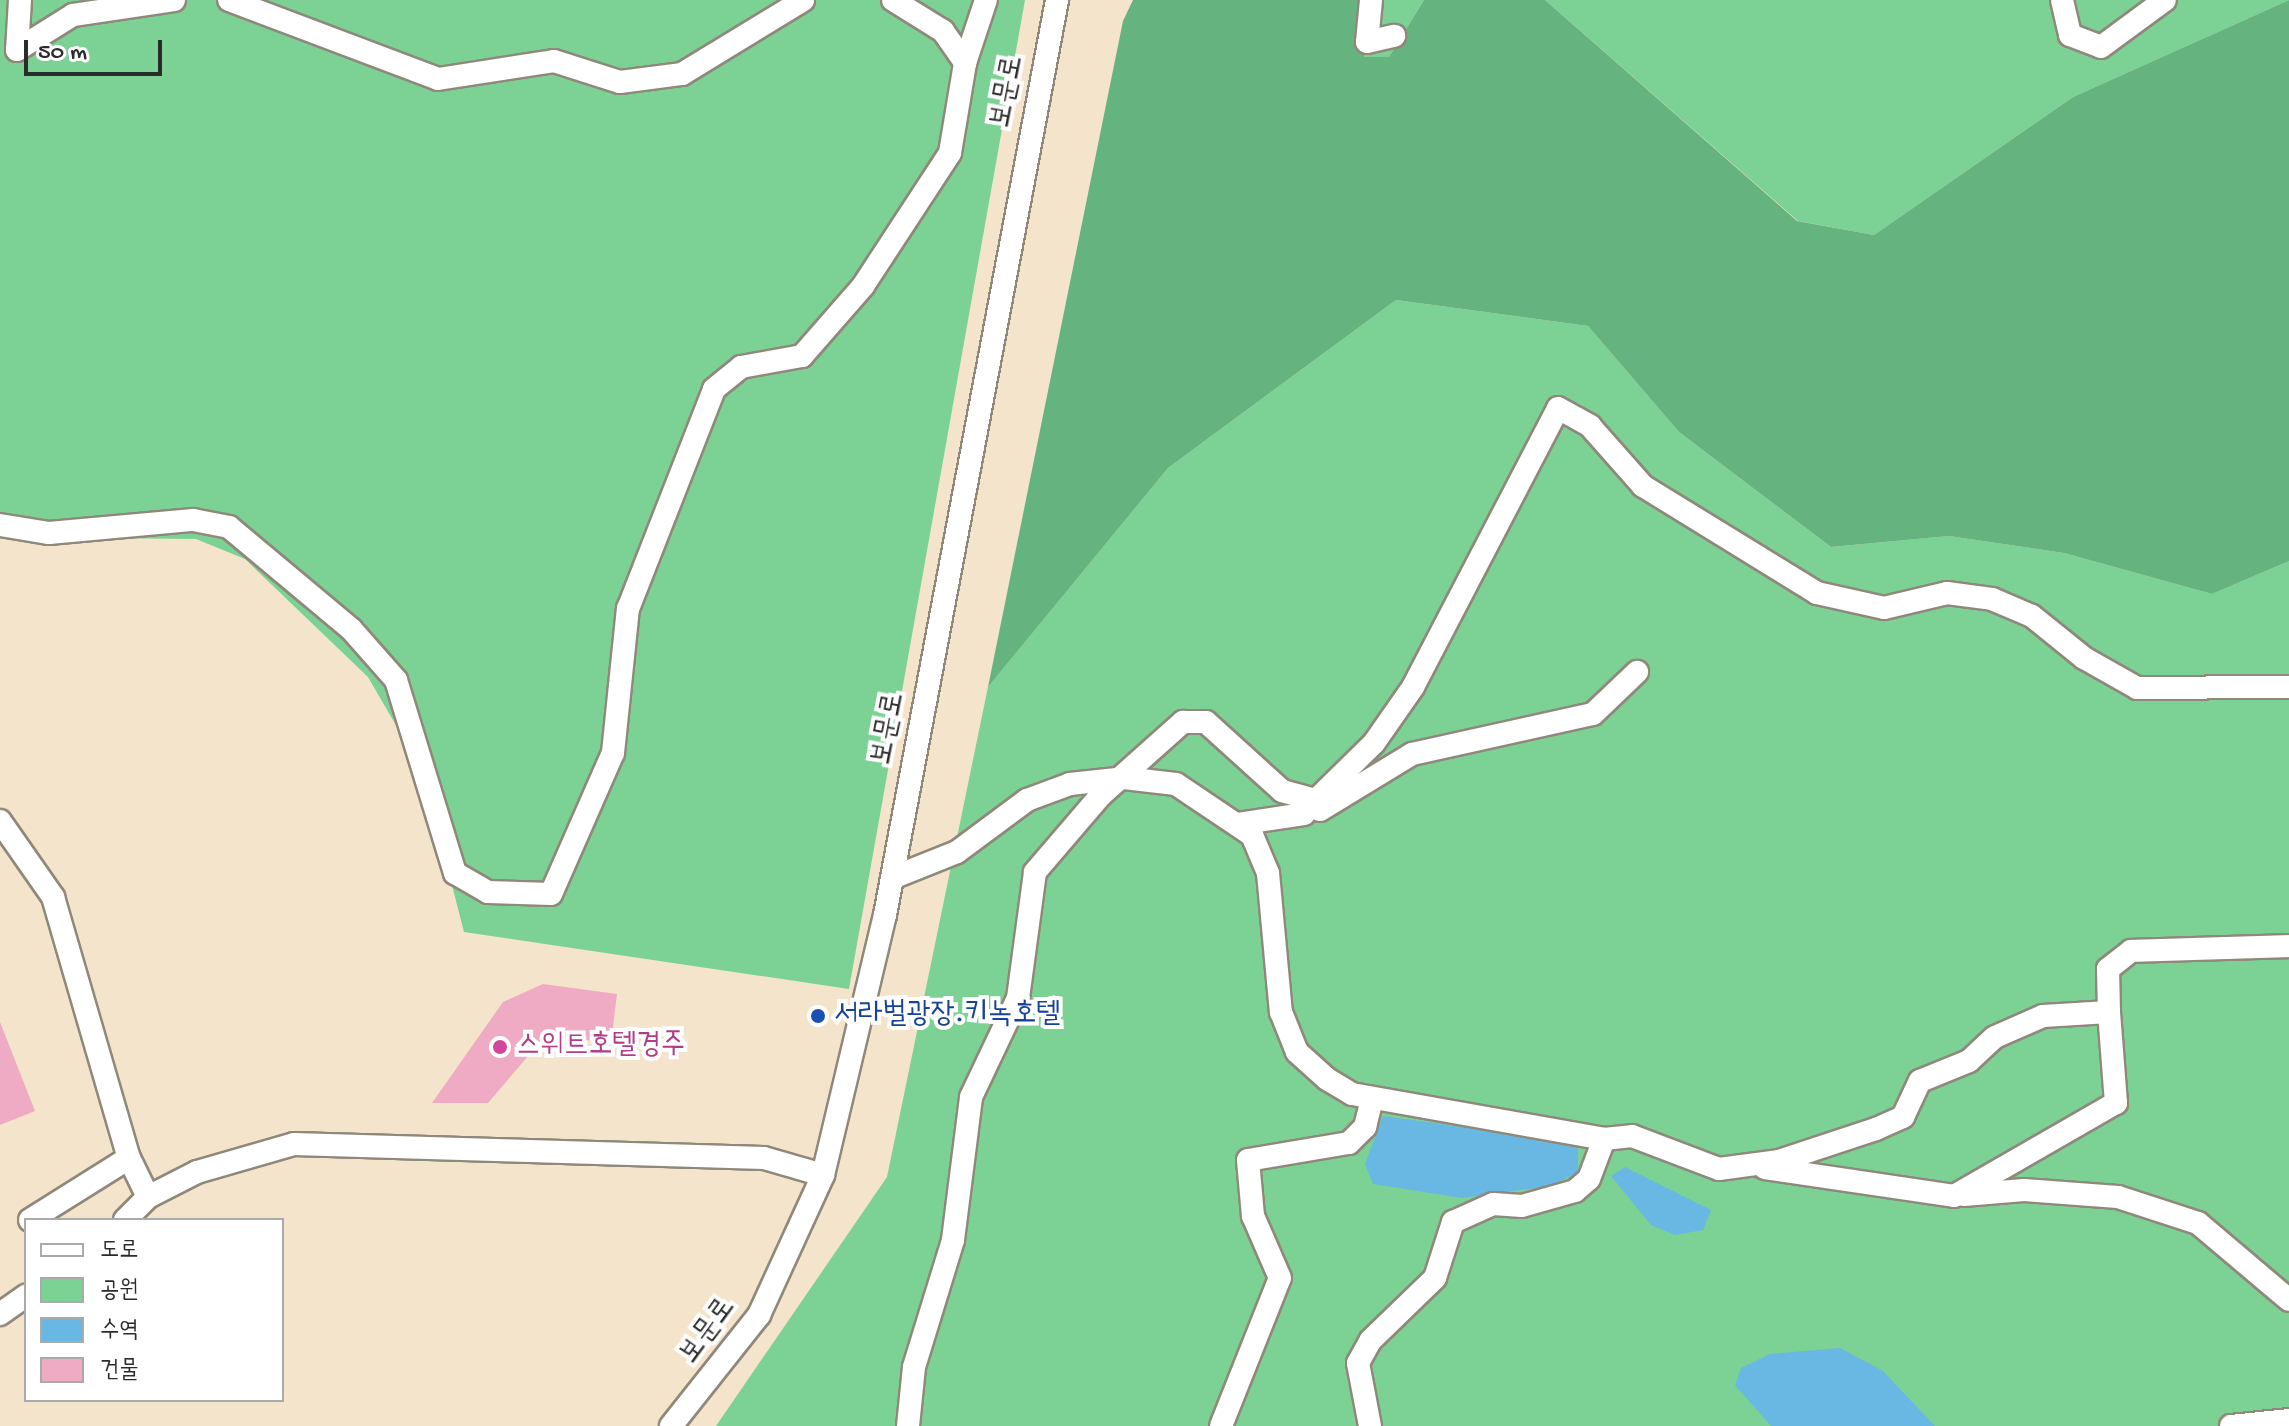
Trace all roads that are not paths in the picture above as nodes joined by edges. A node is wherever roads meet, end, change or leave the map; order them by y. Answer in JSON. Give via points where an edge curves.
{"nodes":[{"id":1,"x":20,"y":0,"type":"edge"},
{"id":2,"x":174,"y":0,"type":"edge"},
{"id":3,"x":229,"y":0,"type":"edge"},
{"id":4,"x":803,"y":0,"type":"edge"},
{"id":5,"x":893,"y":0,"type":"edge"},
{"id":6,"x":986,"y":0,"type":"edge"},
{"id":7,"x":1057,"y":0,"type":"edge"},
{"id":8,"x":1371,"y":0,"type":"edge"},
{"id":9,"x":2062,"y":0,"type":"edge"},
{"id":10,"x":2165,"y":0,"type":"edge"},
{"id":11,"x":75,"y":8,"type":"edge"},
{"id":12,"x":1394,"y":36,"type":"dead end"},
{"id":13,"x":8,"y":49,"type":"edge"},
{"id":14,"x":965,"y":63,"type":"junction"},
{"id":15,"x":0,"y":525,"type":"edge"},
{"id":16,"x":1637,"y":672,"type":"dead end"},
{"id":17,"x":2289,"y":687,"type":"edge"},
{"id":18,"x":1124,"y":778,"type":"junction"},
{"id":19,"x":1316,"y":800,"type":"junction"},
{"id":20,"x":0,"y":821,"type":"edge"},
{"id":21,"x":1245,"y":830,"type":"junction"},
{"id":22,"x":892,"y":878,"type":"junction"},
{"id":23,"x":2289,"y":946,"type":"edge"},
{"id":24,"x":2109,"y":1012,"type":"junction"},
{"id":25,"x":1372,"y":1098,"type":"junction"},
{"id":26,"x":1604,"y":1139,"type":"junction"},
{"id":27,"x":129,"y":1158,"type":"junction"},
{"id":28,"x":1756,"y":1166,"type":"junction"},
{"id":29,"x":823,"y":1175,"type":"junction"},
{"id":30,"x":1954,"y":1196,"type":"junction"},
{"id":31,"x":148,"y":1197,"type":"junction"},
{"id":32,"x":33,"y":1218,"type":"edge"},
{"id":33,"x":127,"y":1218,"type":"edge"},
{"id":34,"x":24,"y":1297,"type":"edge"},
{"id":35,"x":2289,"y":1300,"type":"edge"},
{"id":36,"x":0,"y":1314,"type":"edge"},
{"id":37,"x":2289,"y":1420,"type":"edge"},
{"id":38,"x":671,"y":1426,"type":"edge"},
{"id":39,"x":908,"y":1426,"type":"edge"},
{"id":40,"x":1221,"y":1426,"type":"edge"},
{"id":41,"x":1370,"y":1426,"type":"edge"},
{"id":42,"x":2231,"y":1426,"type":"edge"}],
"edges":[{"from":1,"to":13,"type":"street"},
{"from":2,"to":11,"type":"street"},
{"from":3,"to":4,"type":"street","via":[[438,79],[554,61],[620,82],[682,74]]},
{"from":5,"to":14,"type":"street","via":[[943,31]]},
{"from":6,"to":14,"type":"street"},
{"from":7,"to":22,"type":"street","name":"보문로"},
{"from":8,"to":12,"type":"street","via":[[1367,42]]},
{"from":9,"to":10,"type":"street","via":[[2070,35],[2101,47]]},
{"from":11,"to":13,"type":"street"},
{"from":14,"to":15,"type":"street","via":[[950,153],[863,286],[802,356],[741,367],[714,389],[628,609],[613,753],[551,894],[488,892],[455,873],[396,680],[351,629],[229,527],[193,520],[49,533]]},
{"from":16,"to":21,"type":"street","via":[[1593,714],[1412,754],[1301,823]]},
{"from":17,"to":19,"type":"street","via":[[2137,688],[2084,658],[2032,616],[1992,599],[1947,593],[1884,608],[1817,593],[1643,486],[1590,426],[1558,408],[1413,687],[1374,743]]},
{"from":18,"to":19,"type":"street","via":[[1183,722],[1206,722],[1282,791]]},
{"from":18,"to":21,"type":"street","via":[[1176,784]]},
{"from":18,"to":22,"type":"street","via":[[1027,800],[957,852]]},
{"from":18,"to":39,"type":"street","via":[[1035,872],[1018,998],[971,1097],[953,1240],[914,1367]]},
{"from":19,"to":21,"type":"street","via":[[1304,814]]},
{"from":20,"to":27,"type":"street","via":[[53,897]]},
{"from":21,"to":25,"type":"street","via":[[1268,873],[1281,1012],[1297,1052],[1352,1094]]},
{"from":22,"to":29,"type":"street","name":"보문로"},
{"from":23,"to":24,"type":"street","via":[[2131,951],[2108,969]]},
{"from":24,"to":28,"type":"street","via":[[2043,1016],[1920,1081],[1903,1117]]},
{"from":24,"to":30,"type":"street","via":[[2116,1103]]},
{"from":25,"to":26,"type":"street"},
{"from":25,"to":40,"type":"street","via":[[1365,1127],[1349,1143],[1248,1160],[1253,1216],[1280,1278]]},
{"from":26,"to":28,"type":"street","via":[[1632,1136],[1719,1169]]},
{"from":26,"to":41,"type":"street","via":[[1589,1179],[1575,1191],[1522,1206],[1493,1204],[1453,1222],[1435,1278],[1371,1340],[1358,1363]]},
{"from":27,"to":31,"type":"street"},
{"from":27,"to":32,"type":"street"},
{"from":28,"to":30,"type":"street"},
{"from":29,"to":31,"type":"street","via":[[764,1158],[294,1144],[218,1163]]},
{"from":29,"to":38,"type":"street","name":"보문로","via":[[759,1315]]},
{"from":30,"to":35,"type":"street","via":[[2024,1190],[2118,1197],[2198,1223]]},
{"from":31,"to":33,"type":"street"},
{"from":34,"to":36,"type":"street"},
{"from":37,"to":42,"type":"street"}]}
